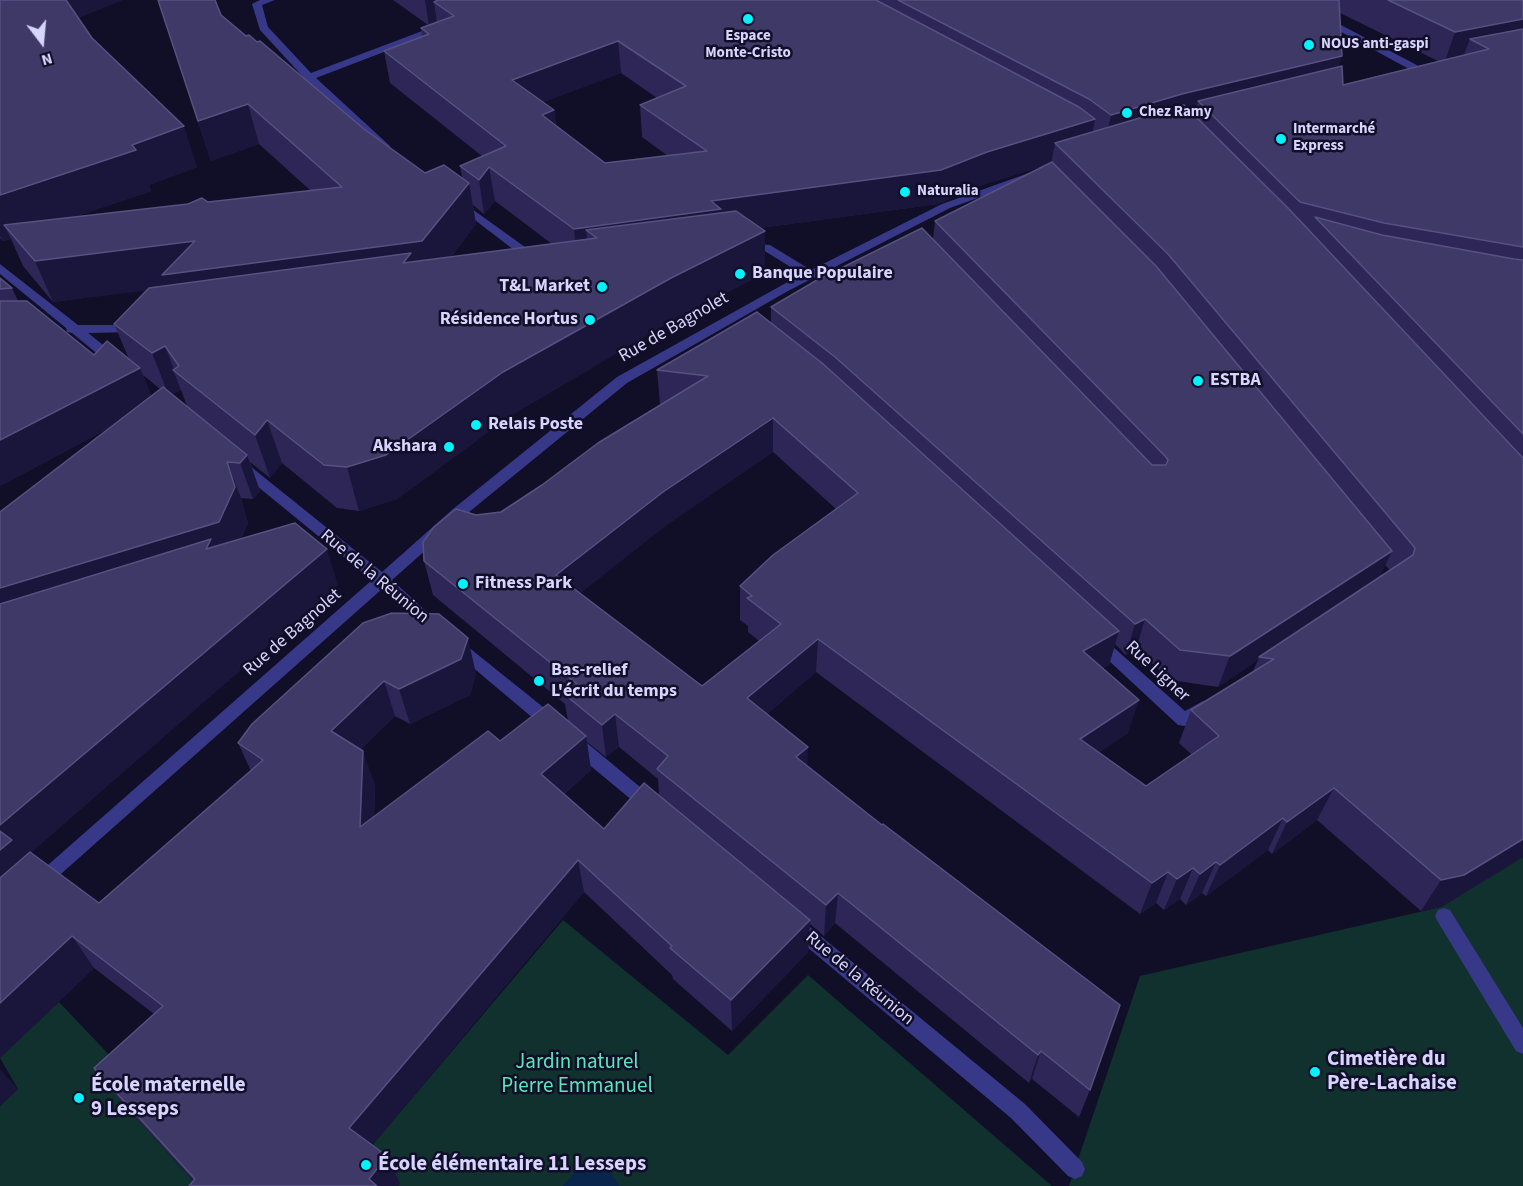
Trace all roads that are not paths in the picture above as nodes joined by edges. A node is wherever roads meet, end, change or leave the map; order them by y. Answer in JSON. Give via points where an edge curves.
{"nodes":[{"id":1,"x":270,"y":0,"type":"edge"},
{"id":2,"x":1317,"y":16,"type":"edge"},
{"id":3,"x":449,"y":24,"type":"edge"},
{"id":4,"x":309,"y":77,"type":"junction"},
{"id":5,"x":1405,"y":77,"type":"edge"},
{"id":6,"x":399,"y":158,"type":"edge"},
{"id":7,"x":1043,"y":174,"type":"edge"},
{"id":8,"x":447,"y":194,"type":"edge"},
{"id":9,"x":738,"y":246,"type":"edge"},
{"id":10,"x":541,"y":264,"type":"edge"},
{"id":11,"x":0,"y":268,"type":"edge"},
{"id":12,"x":810,"y":274,"type":"junction"},
{"id":13,"x":732,"y":317,"type":"junction"},
{"id":14,"x":155,"y":326,"type":"edge"},
{"id":15,"x":747,"y":327,"type":"edge"},
{"id":16,"x":54,"y":329,"type":"edge"},
{"id":17,"x":74,"y":329,"type":"junction"},
{"id":18,"x":126,"y":370,"type":"edge"},
{"id":19,"x":226,"y":453,"type":"edge"},
{"id":20,"x":383,"y":581,"type":"junction"},
{"id":21,"x":1088,"y":633,"type":"edge"},
{"id":22,"x":1213,"y":701,"type":"edge"},
{"id":23,"x":662,"y":816,"type":"edge"},
{"id":24,"x":27,"y":894,"type":"edge"},
{"id":25,"x":781,"y":914,"type":"edge"},
{"id":26,"x":1444,"y":916,"type":"edge"},
{"id":27,"x":1523,"y":1045,"type":"edge"},
{"id":28,"x":1075,"y":1169,"type":"dead end"}],
"edges":[{"from":1,"to":4,"type":"street","via":[[257,4],[262,27]]},
{"from":2,"to":5,"type":"street","via":[[1430,72]]},
{"from":3,"to":4,"type":"street"},
{"from":4,"to":6,"type":"street"},
{"from":7,"to":12,"type":"street","name":"Rue de Bagnolet","via":[[946,206],[905,233]]},
{"from":8,"to":10,"type":"street"},
{"from":9,"to":12,"type":"street","via":[[766,247]]},
{"from":11,"to":17,"type":"street"},
{"from":12,"to":13,"type":"street","name":"Rue de Bagnolet"},
{"from":13,"to":15,"type":"street"},
{"from":13,"to":20,"type":"street","name":"Rue de Bagnolet","via":[[622,380],[458,513]]},
{"from":14,"to":17,"type":"street"},
{"from":16,"to":17,"type":"street"},
{"from":17,"to":18,"type":"street"},
{"from":19,"to":20,"type":"street","name":"Rue de la Réunion","via":[[320,537]]},
{"from":20,"to":23,"type":"street","name":"Rue de la Réunion"},
{"from":20,"to":24,"type":"street","name":"Rue de Bagnolet"},
{"from":21,"to":22,"type":"street","name":"Rue Ligner","via":[[1184,720]]},
{"from":25,"to":28,"type":"street","name":"Rue de la Réunion","via":[[1018,1111]]},
{"from":26,"to":27,"type":"street"}]}
